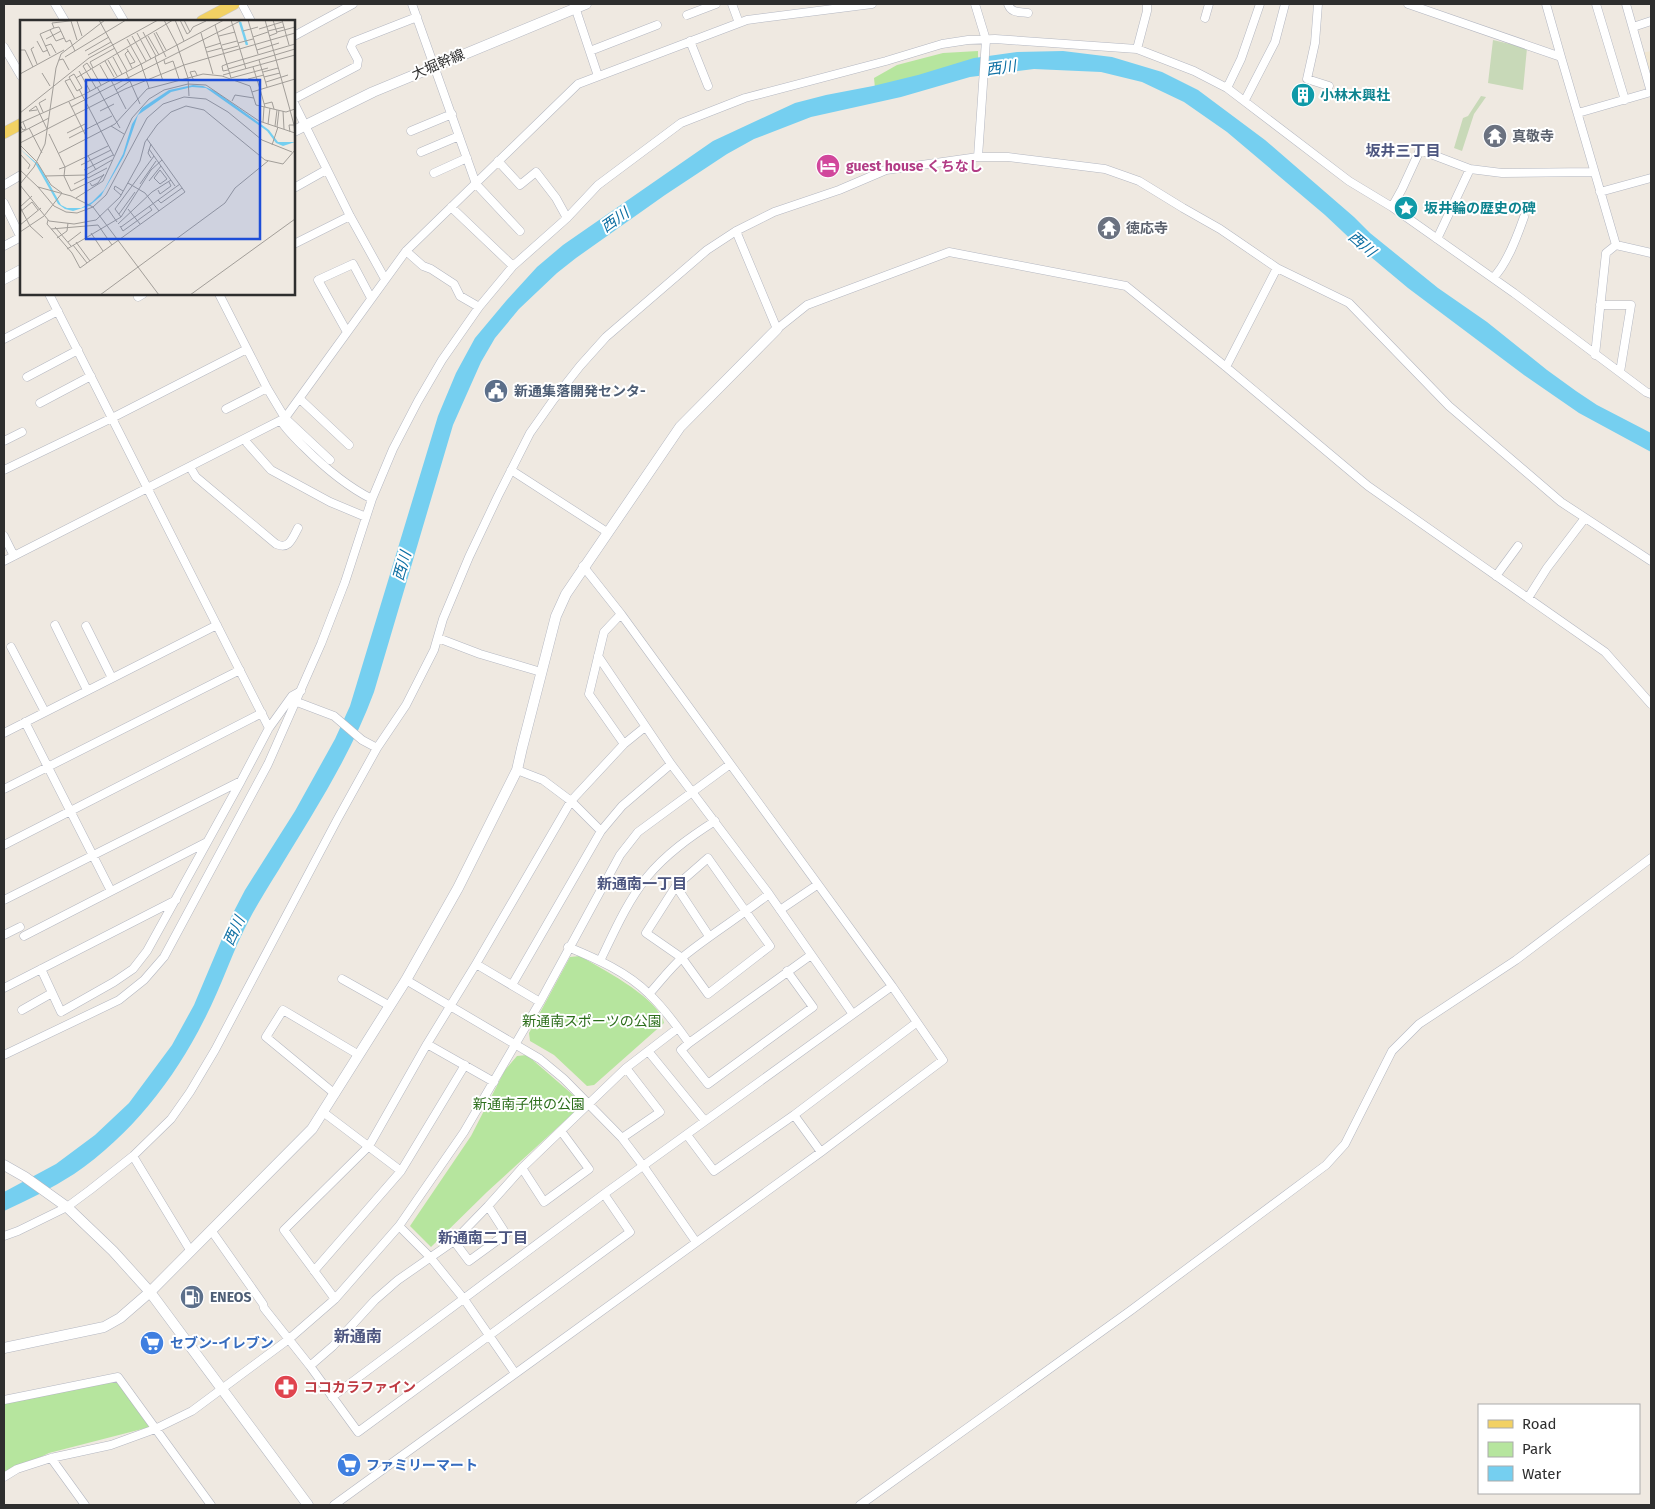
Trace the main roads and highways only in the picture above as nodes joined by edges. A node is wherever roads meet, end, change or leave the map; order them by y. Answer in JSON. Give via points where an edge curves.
{"nodes":[{"id":1,"x":226,"y":6,"type":"edge"},
{"id":2,"x":204,"y":20,"type":"edge"},
{"id":3,"x":20,"y":125,"type":"edge"},
{"id":4,"x":4,"y":134,"type":"edge"}],
"edges":[{"from":1,"to":2,"type":"main road"},
{"from":3,"to":4,"type":"main road"}]}
